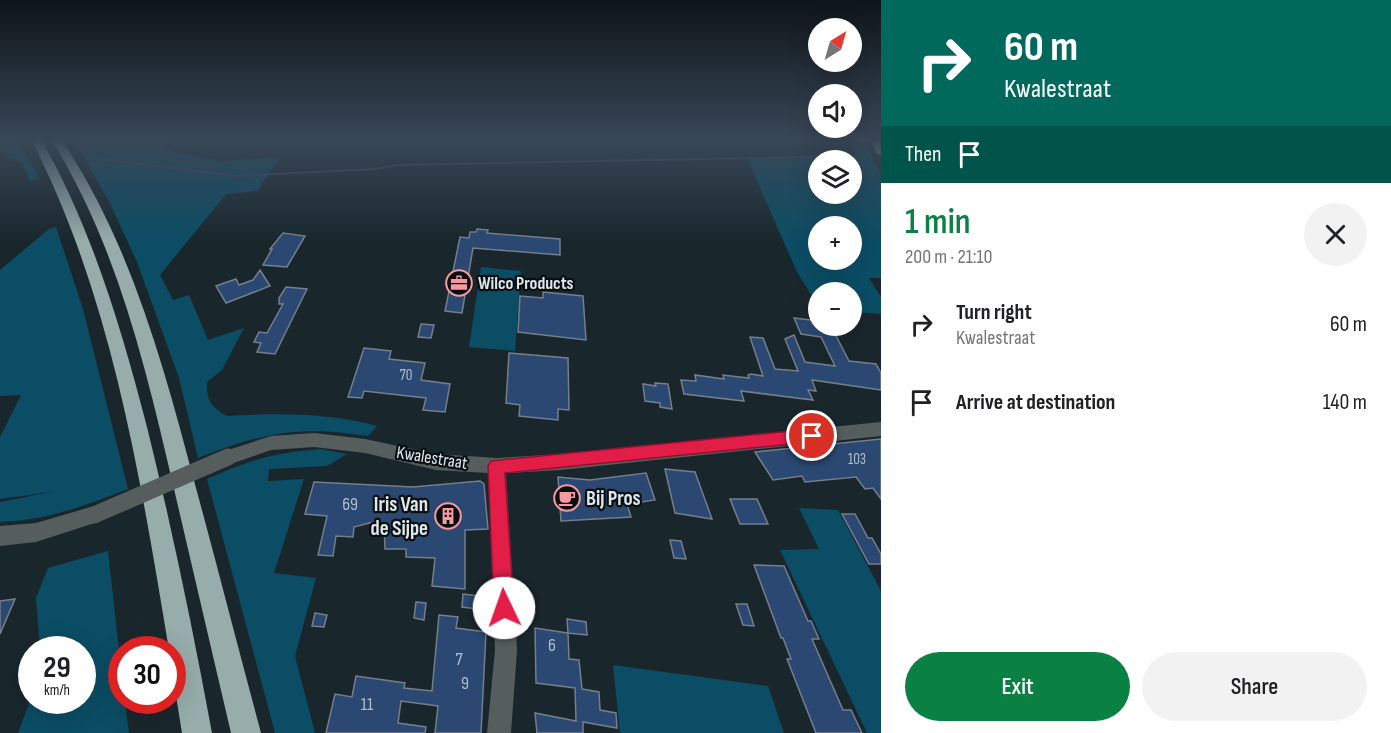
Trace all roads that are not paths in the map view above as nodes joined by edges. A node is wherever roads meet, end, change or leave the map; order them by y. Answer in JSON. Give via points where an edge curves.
{"nodes":[{"id":1,"x":55,"y":173,"type":"edge"},
{"id":2,"x":78,"y":173,"type":"edge"},
{"id":3,"x":881,"y":429,"type":"edge"},
{"id":4,"x":496,"y":466,"type":"junction"},
{"id":5,"x":0,"y":536,"type":"edge"},
{"id":6,"x":196,"y":733,"type":"edge"},
{"id":7,"x":246,"y":733,"type":"edge"},
{"id":8,"x":499,"y":733,"type":"edge"}],
"edges":[{"from":1,"to":6,"type":"highway","via":[[93,262],[117,342],[180,634]]},
{"from":2,"to":7,"type":"highway","via":[[117,254],[144,334]]},
{"from":3,"to":4,"type":"street","name":"Kwalestraat"},
{"from":4,"to":5,"type":"street","name":"Kwalestraat","bridge":true,"via":[[436,462],[365,446],[314,440],[271,443],[228,457],[94,515],[50,528]]},
{"from":4,"to":8,"type":"street","via":[[506,650]]}]}
